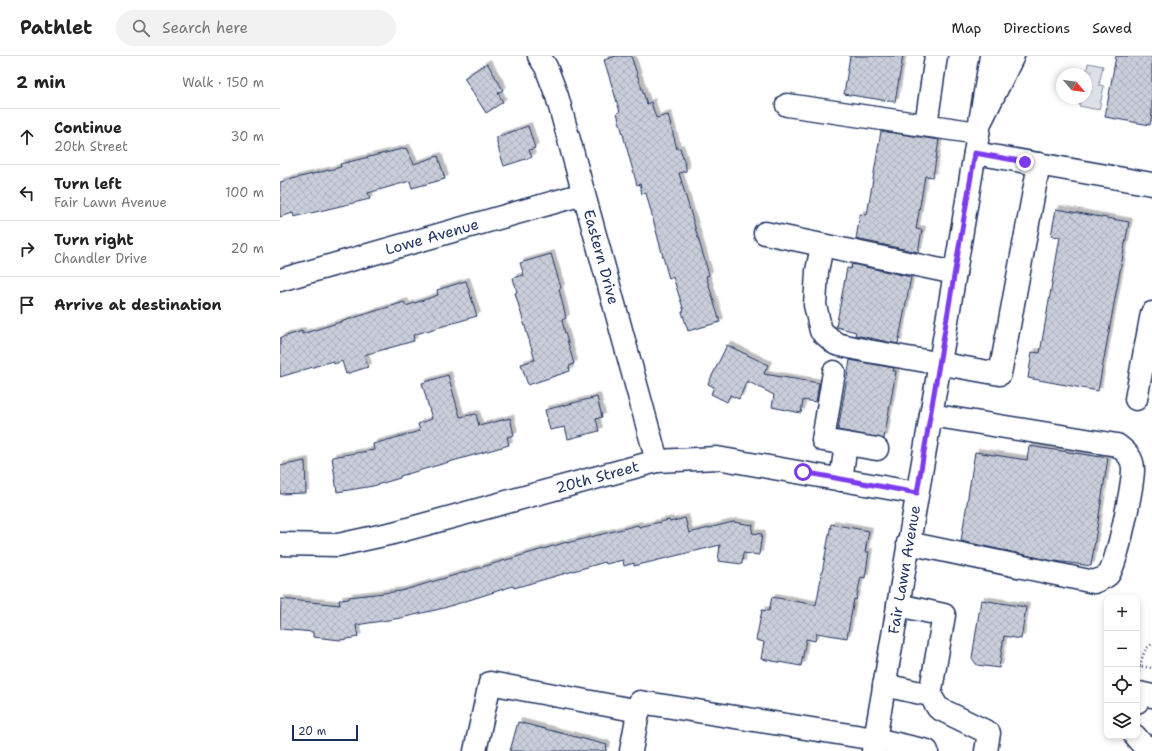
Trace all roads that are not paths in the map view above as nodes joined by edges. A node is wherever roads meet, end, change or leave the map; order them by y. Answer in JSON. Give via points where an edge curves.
{"nodes":[{"id":1,"x":539,"y":56,"type":"edge"},
{"id":2,"x":936,"y":56,"type":"edge"},
{"id":3,"x":991,"y":56,"type":"edge"},
{"id":4,"x":1013,"y":56,"type":"edge"},
{"id":5,"x":787,"y":104,"type":"dead end"},
{"id":6,"x":926,"y":125,"type":"junction"},
{"id":7,"x":978,"y":136,"type":"junction"},
{"id":8,"x":1039,"y":164,"type":"junction"},
{"id":9,"x":1152,"y":184,"type":"edge"},
{"id":10,"x":583,"y":194,"type":"junction"},
{"id":11,"x":765,"y":233,"type":"dead end"},
{"id":12,"x":822,"y":246,"type":"junction"},
{"id":13,"x":955,"y":273,"type":"junction"},
{"id":14,"x":280,"y":280,"type":"edge"},
{"id":15,"x":1152,"y":312,"type":"edge"},
{"id":16,"x":940,"y":363,"type":"junction"},
{"id":17,"x":834,"y":372,"type":"dead end"},
{"id":18,"x":1136,"y":399,"type":"dead end"},
{"id":19,"x":931,"y":415,"type":"junction"},
{"id":20,"x":846,"y":444,"type":"junction"},
{"id":21,"x":877,"y":449,"type":"dead end"},
{"id":22,"x":658,"y":461,"type":"junction"},
{"id":23,"x":841,"y":480,"type":"junction"},
{"id":24,"x":917,"y":493,"type":"junction"},
{"id":25,"x":908,"y":543,"type":"junction"},
{"id":26,"x":280,"y":544,"type":"edge"},
{"id":27,"x":898,"y":605,"type":"junction"},
{"id":28,"x":884,"y":685,"type":"junction"},
{"id":29,"x":1140,"y":693,"type":"edge"},
{"id":30,"x":930,"y":695,"type":"junction"},
{"id":31,"x":1152,"y":696,"type":"edge"},
{"id":32,"x":639,"y":711,"type":"junction"},
{"id":33,"x":1138,"y":739,"type":"edge"},
{"id":34,"x":874,"y":745,"type":"edge"},
{"id":35,"x":1152,"y":749,"type":"edge"},
{"id":36,"x":475,"y":751,"type":"edge"},
{"id":37,"x":632,"y":751,"type":"edge"},
{"id":38,"x":928,"y":751,"type":"edge"},
{"id":39,"x":986,"y":751,"type":"edge"}],
"edges":[{"from":1,"to":10,"type":"main road","name":"Eastern Drive","via":[[546,67],[556,96]]},
{"from":2,"to":6,"type":"main road"},
{"from":3,"to":7,"type":"main road","name":"Fair Lawn Avenue"},
{"from":4,"to":7,"type":"main road"},
{"from":5,"to":6,"type":"main road"},
{"from":6,"to":7,"type":"main road"},
{"from":7,"to":8,"type":"main road"},
{"from":7,"to":13,"type":"main road","name":"Fair Lawn Avenue"},
{"from":8,"to":9,"type":"main road"},
{"from":8,"to":16,"type":"main road","via":[[1000,374]]},
{"from":10,"to":14,"type":"main road","name":"Lowe Avenue"},
{"from":10,"to":22,"type":"main road","name":"Eastern Drive"},
{"from":11,"to":12,"type":"main road"},
{"from":12,"to":13,"type":"main road"},
{"from":12,"to":16,"type":"main road","via":[[815,304],[821,330],[836,344],[868,352]]},
{"from":13,"to":16,"type":"main road","name":"Fair Lawn Avenue"},
{"from":15,"to":18,"type":"main road"},
{"from":16,"to":19,"type":"main road","name":"Fair Lawn Avenue"},
{"from":17,"to":20,"type":"main road","via":[[823,440]]},
{"from":19,"to":24,"type":"main road","name":"Fair Lawn Avenue"},
{"from":19,"to":25,"type":"main road","via":[[1117,445],[1128,453],[1133,468],[1129,496],[1114,564],[1108,575],[1094,582]]},
{"from":20,"to":21,"type":"main road"},
{"from":20,"to":23,"type":"main road"},
{"from":22,"to":23,"type":"main road","name":"20th Street","via":[[717,458]]},
{"from":22,"to":26,"type":"main road","name":"20th Street","via":[[393,533],[338,545]]},
{"from":23,"to":24,"type":"main road","name":"20th Street"},
{"from":24,"to":25,"type":"main road","name":"Fair Lawn Avenue"},
{"from":25,"to":27,"type":"main road","name":"Fair Lawn Avenue"},
{"from":27,"to":28,"type":"main road","name":"Fair Lawn Avenue"},
{"from":27,"to":30,"type":"main road","via":[[944,615]]},
{"from":28,"to":30,"type":"main road"},
{"from":28,"to":34,"type":"main road","name":"Fair Lawn Avenue"},
{"from":29,"to":31,"type":"main road"},
{"from":30,"to":39,"type":"main road","via":[[938,708],[989,733]]},
{"from":32,"to":34,"type":"main road","via":[[640,702]]},
{"from":32,"to":36,"type":"main road","via":[[490,683]]},
{"from":32,"to":37,"type":"main road"},
{"from":33,"to":35,"type":"main road"},
{"from":34,"to":38,"type":"main road"}]}
